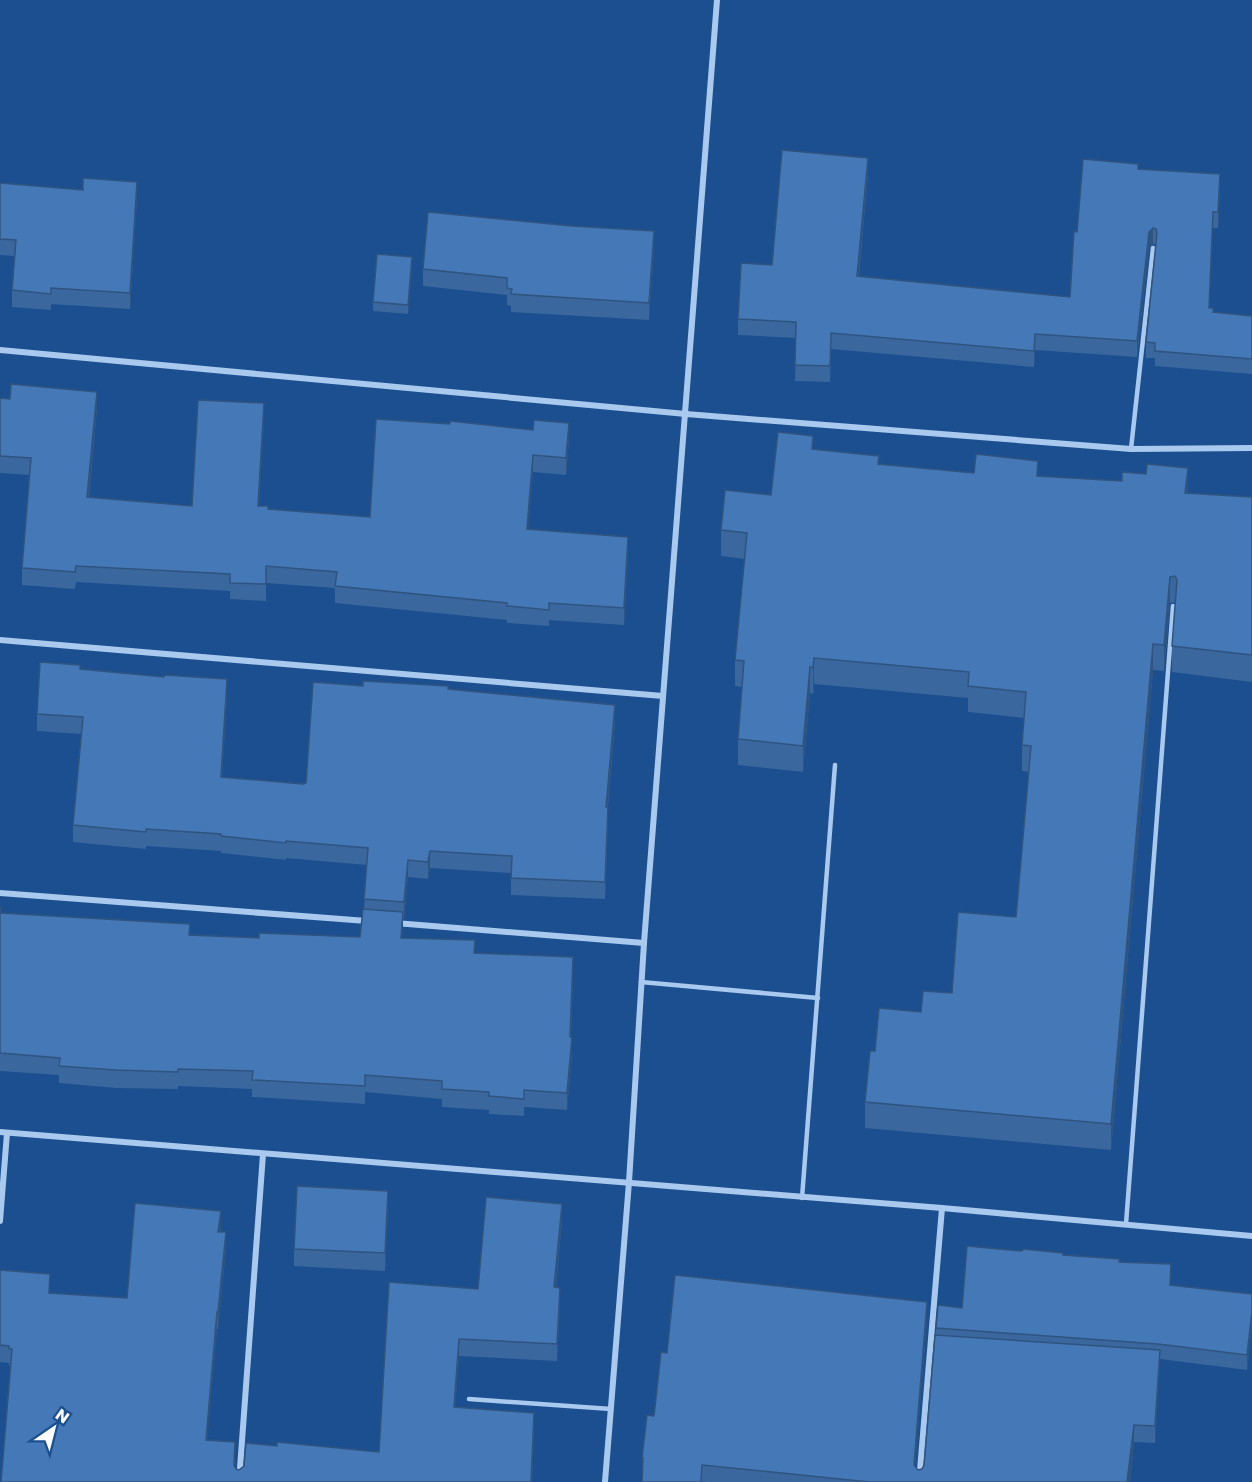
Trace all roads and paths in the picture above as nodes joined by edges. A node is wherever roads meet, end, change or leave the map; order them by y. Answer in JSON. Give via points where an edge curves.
{"nodes":[{"id":1,"x":717,"y":0,"type":"edge"},
{"id":2,"x":1153,"y":248,"type":"edge"},
{"id":3,"x":0,"y":350,"type":"edge"},
{"id":4,"x":686,"y":414,"type":"junction"},
{"id":5,"x":1252,"y":448,"type":"edge"},
{"id":6,"x":1131,"y":449,"type":"junction"},
{"id":7,"x":1173,"y":606,"type":"edge"},
{"id":8,"x":0,"y":640,"type":"edge"},
{"id":9,"x":663,"y":696,"type":"junction"},
{"id":10,"x":835,"y":765,"type":"dead end"},
{"id":11,"x":0,"y":893,"type":"edge"},
{"id":12,"x":369,"y":921,"type":"edge"},
{"id":13,"x":381,"y":922,"type":"edge"},
{"id":14,"x":644,"y":943,"type":"junction"},
{"id":15,"x":641,"y":982,"type":"junction"},
{"id":16,"x":818,"y":998,"type":"junction"},
{"id":17,"x":4,"y":1132,"type":"edge"},
{"id":18,"x":263,"y":1154,"type":"junction"},
{"id":19,"x":629,"y":1182,"type":"junction"},
{"id":20,"x":802,"y":1198,"type":"junction"},
{"id":21,"x":942,"y":1208,"type":"junction"},
{"id":22,"x":0,"y":1221,"type":"edge"},
{"id":23,"x":1126,"y":1224,"type":"junction"},
{"id":24,"x":1252,"y":1236,"type":"edge"},
{"id":25,"x":931,"y":1347,"type":"junction"},
{"id":26,"x":943,"y":1347,"type":"edge"},
{"id":27,"x":469,"y":1399,"type":"dead end"},
{"id":28,"x":611,"y":1409,"type":"junction"},
{"id":29,"x":239,"y":1482,"type":"edge"},
{"id":30,"x":605,"y":1482,"type":"edge"},
{"id":31,"x":919,"y":1482,"type":"edge"}],
"edges":[{"from":1,"to":4,"type":"street"},
{"from":2,"to":6,"type":"lane"},
{"from":3,"to":4,"type":"street"},
{"from":4,"to":6,"type":"street"},
{"from":4,"to":9,"type":"street"},
{"from":5,"to":6,"type":"street"},
{"from":7,"to":23,"type":"lane"},
{"from":8,"to":9,"type":"street"},
{"from":9,"to":14,"type":"street"},
{"from":10,"to":16,"type":"lane"},
{"from":11,"to":12,"type":"street"},
{"from":13,"to":14,"type":"street"},
{"from":14,"to":15,"type":"street"},
{"from":15,"to":16,"type":"lane"},
{"from":15,"to":19,"type":"street"},
{"from":16,"to":20,"type":"lane"},
{"from":17,"to":18,"type":"street"},
{"from":17,"to":22,"type":"street"},
{"from":18,"to":19,"type":"street"},
{"from":18,"to":29,"type":"street"},
{"from":19,"to":20,"type":"street"},
{"from":19,"to":28,"type":"street"},
{"from":20,"to":21,"type":"street"},
{"from":21,"to":23,"type":"street"},
{"from":21,"to":25,"type":"street"},
{"from":23,"to":24,"type":"street"},
{"from":25,"to":26,"type":"lane"},
{"from":25,"to":31,"type":"street"},
{"from":27,"to":28,"type":"lane"},
{"from":28,"to":30,"type":"street"}]}
